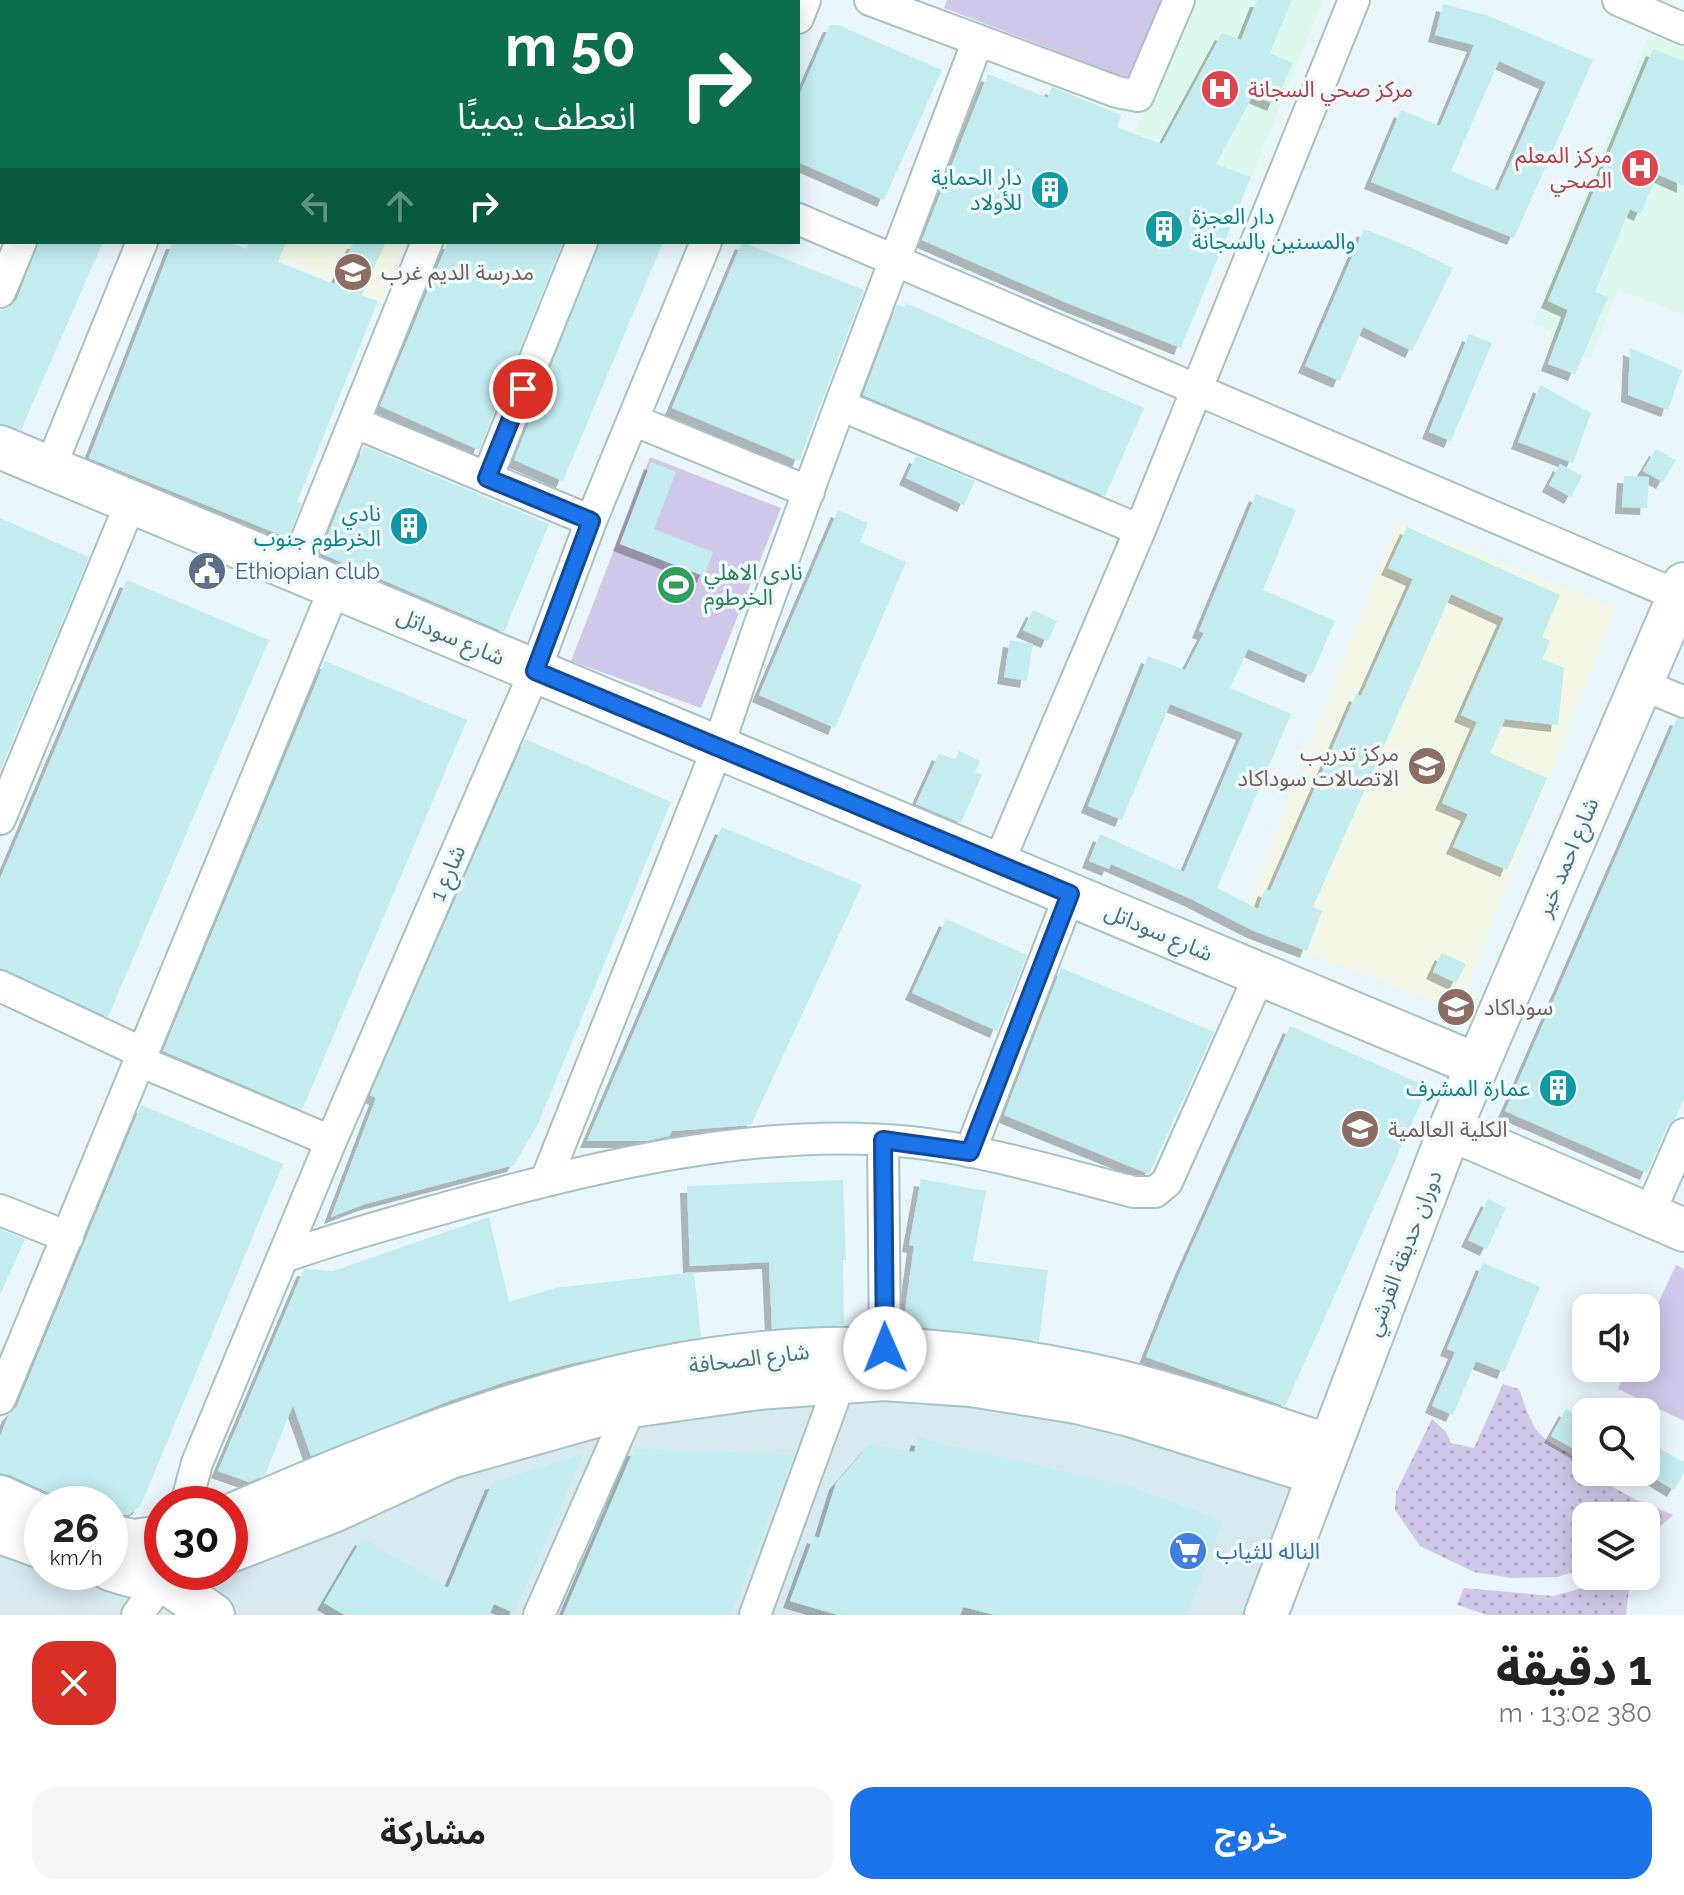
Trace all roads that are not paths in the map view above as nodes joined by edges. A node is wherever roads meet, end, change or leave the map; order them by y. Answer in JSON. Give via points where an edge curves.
{"nodes":[{"id":1,"x":870,"y":0,"type":"edge"},
{"id":2,"x":1179,"y":0,"type":"edge"},
{"id":3,"x":1354,"y":0,"type":"edge"},
{"id":4,"x":1630,"y":2,"type":"edge"},
{"id":5,"x":1684,"y":29,"type":"edge"},
{"id":6,"x":978,"y":40,"type":"junction"},
{"id":7,"x":800,"y":220,"type":"edge"},
{"id":8,"x":20,"y":244,"type":"edge"},
{"id":9,"x":141,"y":244,"type":"edge"},
{"id":10,"x":426,"y":244,"type":"edge"},
{"id":11,"x":581,"y":244,"type":"edge"},
{"id":12,"x":705,"y":244,"type":"edge"},
{"id":13,"x":893,"y":261,"type":"junction"},
{"id":14,"x":0,"y":292,"type":"edge"},
{"id":15,"x":1198,"y":389,"type":"junction"},
{"id":16,"x":840,"y":405,"type":"junction"},
{"id":17,"x":633,"y":420,"type":"junction"},
{"id":18,"x":356,"y":423,"type":"junction"},
{"id":19,"x":0,"y":447,"type":"edge"},
{"id":20,"x":50,"y":468,"type":"junction"},
{"id":21,"x":487,"y":478,"type":"junction"},
{"id":22,"x":809,"y":492,"type":"junction"},
{"id":23,"x":131,"y":502,"type":"junction"},
{"id":24,"x":591,"y":521,"type":"junction"},
{"id":25,"x":1140,"y":530,"type":"junction"},
{"id":26,"x":294,"y":570,"type":"junction"},
{"id":27,"x":335,"y":587,"type":"junction"},
{"id":28,"x":1681,"y":590,"type":"edge"},
{"id":29,"x":535,"y":671,"type":"junction"},
{"id":30,"x":1641,"y":684,"type":"junction"},
{"id":31,"x":1684,"y":702,"type":"edge"},
{"id":32,"x":718,"y":747,"type":"junction"},
{"id":33,"x":0,"y":819,"type":"edge"},
{"id":34,"x":998,"y":864,"type":"junction"},
{"id":35,"x":1070,"y":894,"type":"junction"},
{"id":36,"x":1260,"y":974,"type":"junction"},
{"id":37,"x":0,"y":986,"type":"edge"},
{"id":38,"x":141,"y":1057,"type":"junction"},
{"id":39,"x":1477,"y":1065,"type":"junction"},
{"id":40,"x":1450,"y":1129,"type":"junction"},
{"id":41,"x":1684,"y":1134,"type":"edge"},
{"id":42,"x":883,"y":1140,"type":"junction"},
{"id":43,"x":331,"y":1141,"type":"junction"},
{"id":44,"x":970,"y":1152,"type":"junction"},
{"id":45,"x":546,"y":1180,"type":"junction"},
{"id":46,"x":0,"y":1210,"type":"edge"},
{"id":47,"x":1666,"y":1223,"type":"edge"},
{"id":48,"x":68,"y":1237,"type":"junction"},
{"id":49,"x":284,"y":1257,"type":"junction"},
{"id":50,"x":885,"y":1348,"type":"junction"},
{"id":51,"x":840,"y":1382,"type":"junction"},
{"id":52,"x":0,"y":1399,"type":"edge"},
{"id":53,"x":631,"y":1406,"type":"junction"},
{"id":54,"x":1325,"y":1460,"type":"junction"},
{"id":55,"x":191,"y":1486,"type":"edge"},
{"id":56,"x":0,"y":1497,"type":"edge"},
{"id":57,"x":24,"y":1508,"type":"edge"},
{"id":58,"x":248,"y":1509,"type":"edge"},
{"id":59,"x":0,"y":1532,"type":"edge"},
{"id":60,"x":24,"y":1541,"type":"edge"},
{"id":61,"x":248,"y":1544,"type":"edge"},
{"id":62,"x":158,"y":1590,"type":"edge"},
{"id":63,"x":186,"y":1590,"type":"edge"},
{"id":64,"x":137,"y":1615,"type":"edge"},
{"id":65,"x":213,"y":1615,"type":"edge"},
{"id":66,"x":539,"y":1615,"type":"edge"},
{"id":67,"x":755,"y":1615,"type":"edge"},
{"id":68,"x":1266,"y":1615,"type":"edge"}],
"edges":[{"from":1,"to":6,"type":"street"},
{"from":2,"to":6,"type":"street","via":[[1138,96]]},
{"from":3,"to":15,"type":"street"},
{"from":4,"to":5,"type":"street"},
{"from":6,"to":13,"type":"street"},
{"from":7,"to":13,"type":"street"},
{"from":8,"to":14,"type":"street"},
{"from":9,"to":20,"type":"street"},
{"from":10,"to":18,"type":"street"},
{"from":11,"to":21,"type":"street"},
{"from":12,"to":17,"type":"street","name":"شارع 1"},
{"from":13,"to":15,"type":"street"},
{"from":13,"to":16,"type":"street"},
{"from":15,"to":25,"type":"street"},
{"from":15,"to":28,"type":"street"},
{"from":16,"to":22,"type":"street"},
{"from":16,"to":25,"type":"street"},
{"from":17,"to":22,"type":"street"},
{"from":17,"to":24,"type":"street","name":"شارع 1"},
{"from":18,"to":21,"type":"street"},
{"from":18,"to":26,"type":"street"},
{"from":19,"to":20,"type":"main road","name":"شارع سوداتل"},
{"from":20,"to":23,"type":"main road","name":"شارع سوداتل"},
{"from":21,"to":24,"type":"street"},
{"from":22,"to":32,"type":"street"},
{"from":23,"to":26,"type":"main road","name":"شارع سوداتل"},
{"from":23,"to":33,"type":"street"},
{"from":24,"to":29,"type":"street","name":"شارع 1"},
{"from":25,"to":34,"type":"street"},
{"from":26,"to":27,"type":"main road","name":"شارع سوداتل"},
{"from":27,"to":29,"type":"main road","name":"شارع سوداتل"},
{"from":27,"to":38,"type":"street"},
{"from":28,"to":30,"type":"main road","name":"شارع احمد خير"},
{"from":29,"to":32,"type":"main road","name":"شارع سوداتل"},
{"from":29,"to":43,"type":"street","name":"شارع 1"},
{"from":30,"to":31,"type":"street"},
{"from":30,"to":39,"type":"main road","name":"شارع احمد خير"},
{"from":32,"to":34,"type":"main road","name":"شارع سوداتل"},
{"from":32,"to":45,"type":"street"},
{"from":34,"to":35,"type":"main road","name":"شارع سوداتل"},
{"from":35,"to":36,"type":"main road","name":"شارع سوداتل"},
{"from":35,"to":44,"type":"street"},
{"from":36,"to":39,"type":"main road","name":"شارع سوداتل"},
{"from":36,"to":44,"type":"street","via":[[1161,1189],[1134,1192]]},
{"from":37,"to":38,"type":"street"},
{"from":38,"to":43,"type":"street"},
{"from":38,"to":48,"type":"street"},
{"from":39,"to":40,"type":"main road","name":"شارع احمد خير"},
{"from":40,"to":47,"type":"main road"},
{"from":40,"to":54,"type":"main road","name":"دوران حديقة القرشي"},
{"from":41,"to":47,"type":"street"},
{"from":42,"to":44,"type":"street"},
{"from":42,"to":45,"type":"street","via":[[735,1145]]},
{"from":42,"to":50,"type":"street"},
{"from":43,"to":49,"type":"street","name":"شارع 1"},
{"from":45,"to":49,"type":"street"},
{"from":46,"to":48,"type":"street"},
{"from":48,"to":52,"type":"street"},
{"from":49,"to":55,"type":"street","name":"شارع 1"},
{"from":50,"to":54,"type":"main road","name":"شارع الصحافة","via":[[1084,1373],[1186,1399]]},
{"from":50,"to":58,"type":"main road","name":"شارع الصحافة","via":[[708,1360],[568,1389],[450,1426]]},
{"from":51,"to":53,"type":"main road","name":"شارع الصحافة"},
{"from":51,"to":54,"type":"main road","name":"شارع الصحافة","via":[[884,1379],[971,1385],[1077,1402]]},
{"from":51,"to":67,"type":"street"},
{"from":53,"to":61,"type":"main road","name":"شارع الصحافة","via":[[450,1457]]},
{"from":53,"to":66,"type":"street"},
{"from":54,"to":68,"type":"main road","name":"دوران حديقة القرشي"},
{"from":56,"to":57,"type":"main road"},
{"from":59,"to":60,"type":"main road"},
{"from":62,"to":64,"type":"street"},
{"from":63,"to":65,"type":"main road"}]}
